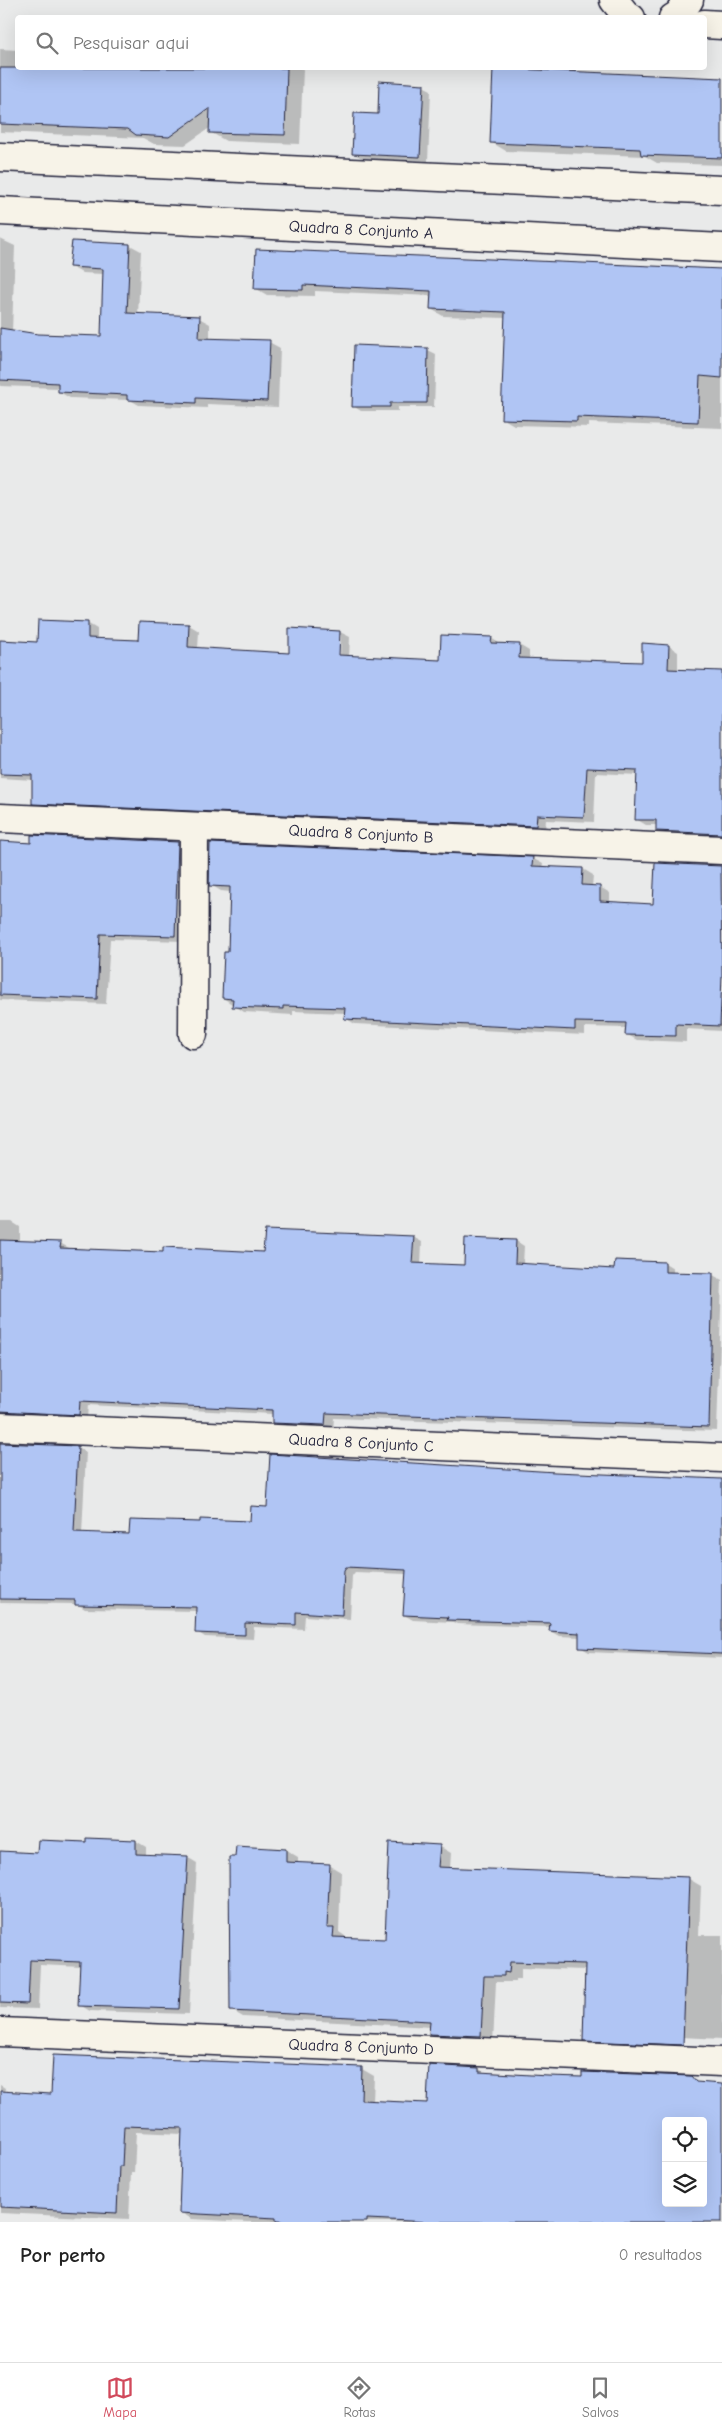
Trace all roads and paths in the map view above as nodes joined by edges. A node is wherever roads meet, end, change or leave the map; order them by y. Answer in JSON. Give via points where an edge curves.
{"nodes":[{"id":1,"x":614,"y":0,"type":"edge"},
{"id":2,"x":626,"y":15,"type":"edge"},
{"id":3,"x":707,"y":24,"type":"edge"},
{"id":4,"x":722,"y":25,"type":"edge"},
{"id":5,"x":0,"y":157,"type":"edge"},
{"id":6,"x":722,"y":190,"type":"edge"},
{"id":7,"x":0,"y":211,"type":"edge"},
{"id":8,"x":722,"y":248,"type":"edge"},
{"id":9,"x":0,"y":818,"type":"edge"},
{"id":10,"x":194,"y":827,"type":"junction"},
{"id":11,"x":722,"y":850,"type":"edge"},
{"id":12,"x":193,"y":1034,"type":"dead end"},
{"id":13,"x":0,"y":1427,"type":"edge"},
{"id":14,"x":722,"y":1458,"type":"edge"},
{"id":15,"x":0,"y":2032,"type":"edge"},
{"id":16,"x":722,"y":2062,"type":"edge"}],
"edges":[{"from":1,"to":2,"type":"street"},
{"from":3,"to":4,"type":"street"},
{"from":5,"to":6,"type":"street"},
{"from":7,"to":8,"type":"street","name":"Quadra 8 Conjunto A"},
{"from":9,"to":10,"type":"street","name":"Quadra 8 Conjunto B"},
{"from":10,"to":11,"type":"street","name":"Quadra 8 Conjunto B"},
{"from":10,"to":12,"type":"street"},
{"from":13,"to":14,"type":"street","name":"Quadra 8 Conjunto C"},
{"from":15,"to":16,"type":"street","name":"Quadra 8 Conjunto D"}]}
